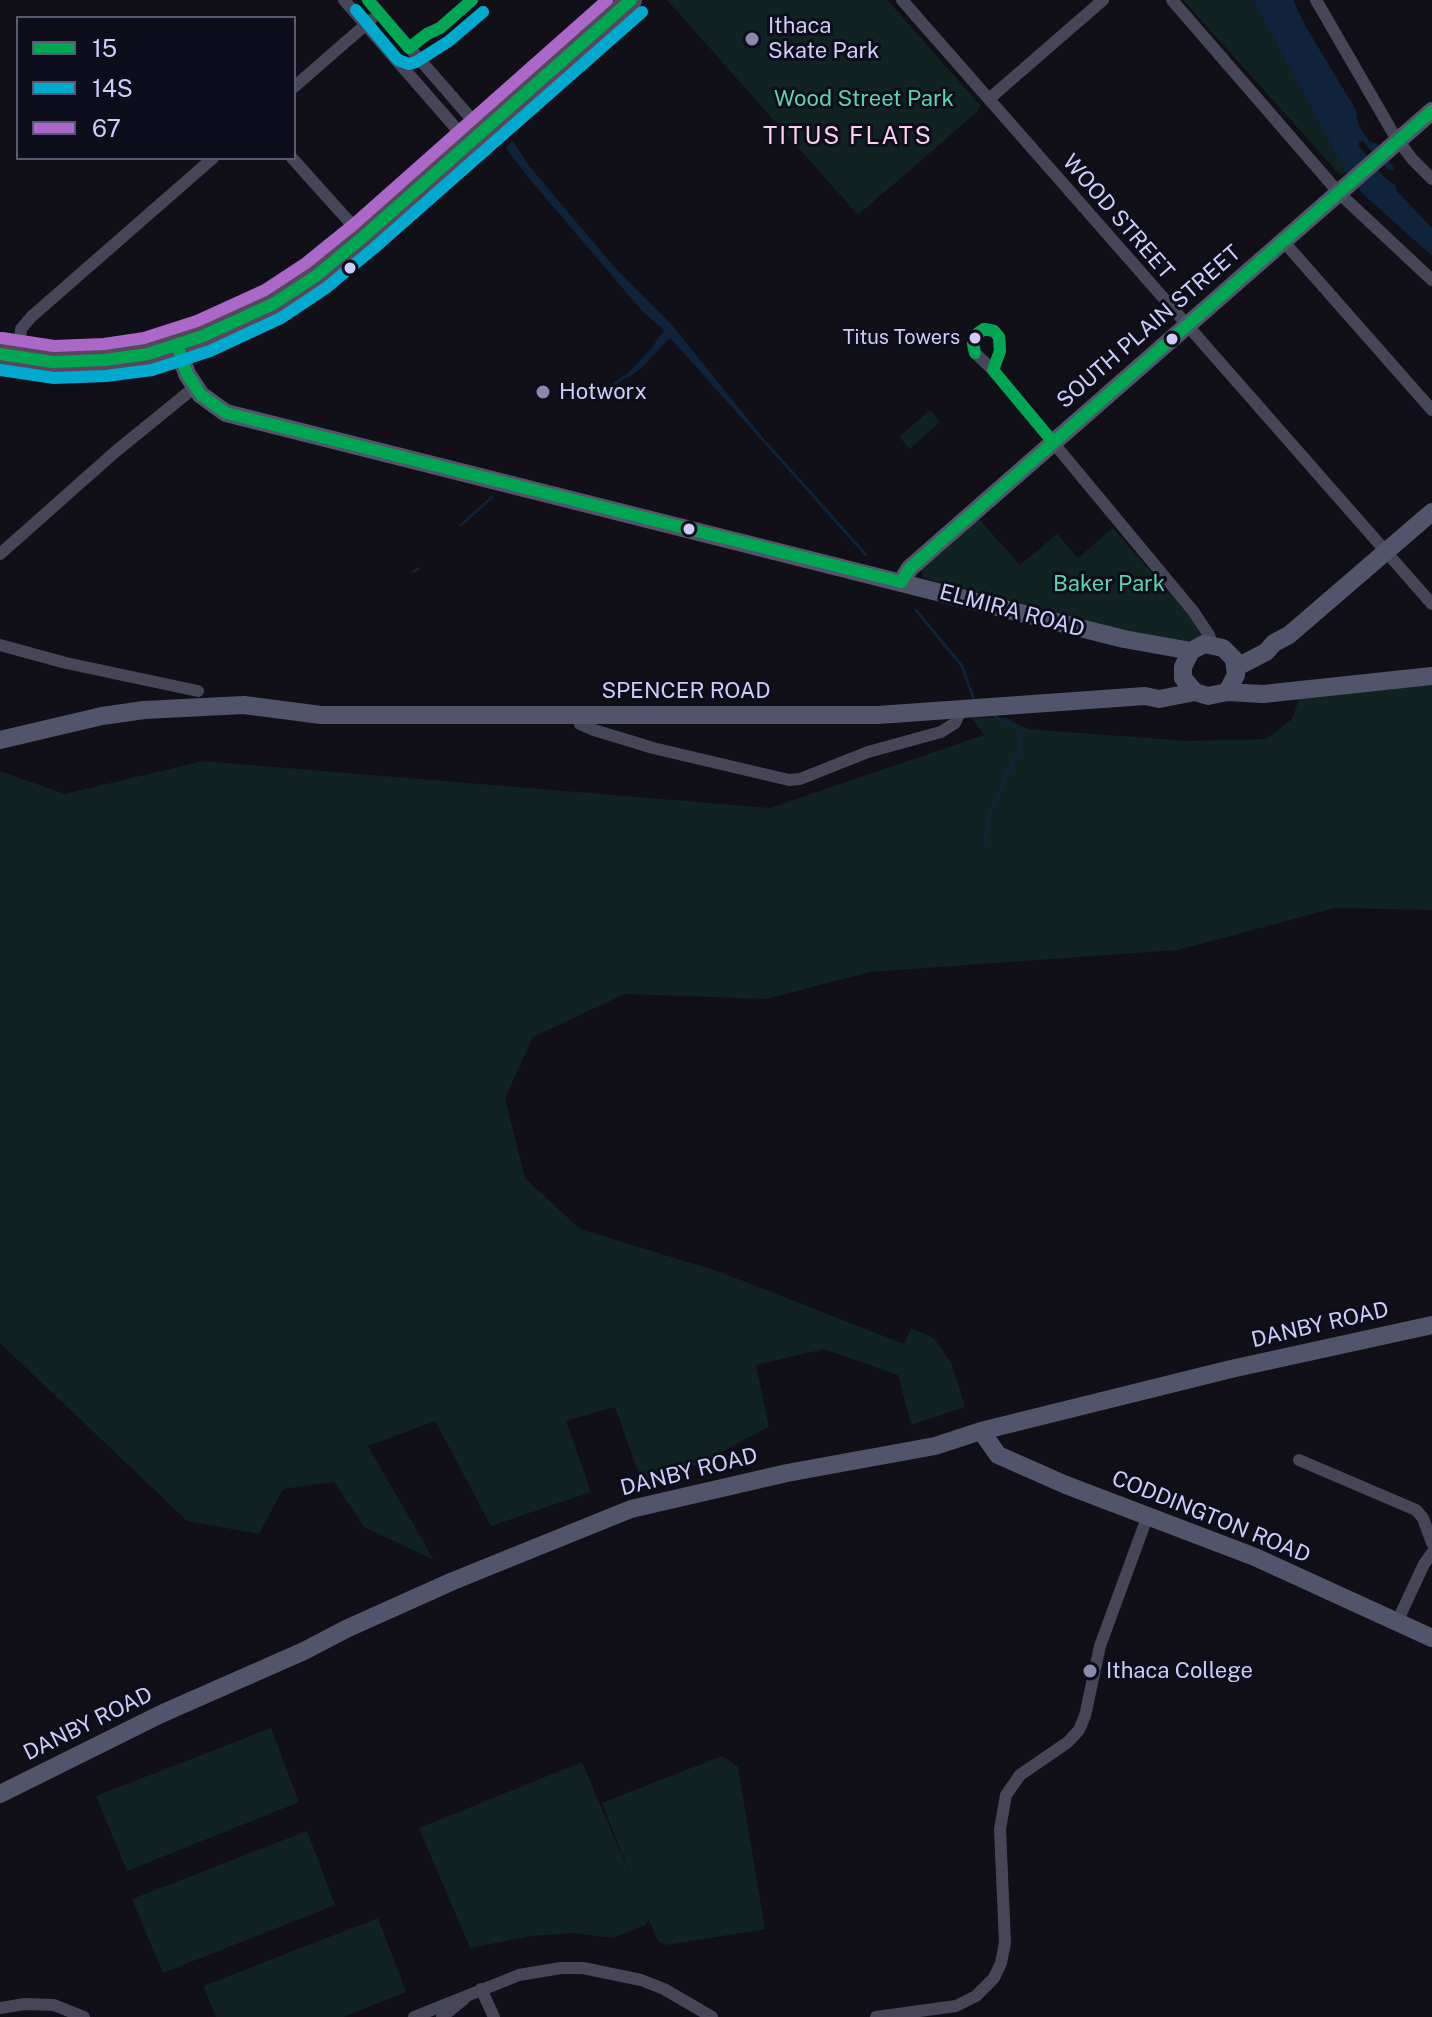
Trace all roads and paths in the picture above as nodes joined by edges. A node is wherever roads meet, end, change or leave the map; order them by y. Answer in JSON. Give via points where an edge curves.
{"nodes":[{"id":1,"x":344,"y":0,"type":"edge"},
{"id":2,"x":368,"y":0,"type":"edge"},
{"id":3,"x":472,"y":0,"type":"edge"},
{"id":4,"x":631,"y":0,"type":"edge"},
{"id":5,"x":902,"y":0,"type":"edge"},
{"id":6,"x":1103,"y":0,"type":"edge"},
{"id":7,"x":1172,"y":0,"type":"edge"},
{"id":8,"x":1316,"y":0,"type":"edge"},
{"id":9,"x":379,"y":13,"type":"junction"},
{"id":10,"x":366,"y":24,"type":"junction"},
{"id":11,"x":409,"y":48,"type":"junction"},
{"id":12,"x":296,"y":85,"type":"edge"},
{"id":13,"x":989,"y":99,"type":"junction"},
{"id":14,"x":1432,"y":111,"type":"edge"},
{"id":15,"x":475,"y":137,"type":"junction"},
{"id":16,"x":1393,"y":145,"type":"junction"},
{"id":17,"x":211,"y":160,"type":"edge"},
{"id":18,"x":294,"y":160,"type":"edge"},
{"id":19,"x":1432,"y":179,"type":"edge"},
{"id":20,"x":1345,"y":188,"type":"junction"},
{"id":21,"x":363,"y":237,"type":"junction"},
{"id":22,"x":1284,"y":242,"type":"junction"},
{"id":23,"x":1432,"y":280,"type":"edge"},
{"id":24,"x":1187,"y":326,"type":"junction"},
{"id":25,"x":177,"y":345,"type":"junction"},
{"id":26,"x":9,"y":356,"type":"edge"},
{"id":27,"x":993,"y":370,"type":"dead end"},
{"id":28,"x":195,"y":387,"type":"junction"},
{"id":29,"x":1432,"y":410,"type":"edge"},
{"id":30,"x":1053,"y":442,"type":"junction"},
{"id":31,"x":1432,"y":512,"type":"edge"},
{"id":32,"x":1386,"y":551,"type":"junction"},
{"id":33,"x":0,"y":554,"type":"edge"},
{"id":34,"x":901,"y":582,"type":"junction"},
{"id":35,"x":1432,"y":604,"type":"edge"},
{"id":36,"x":0,"y":645,"type":"edge"},
{"id":37,"x":1228,"y":660,"type":"junction"},
{"id":38,"x":1188,"y":672,"type":"junction"},
{"id":39,"x":1432,"y":676,"type":"edge"},
{"id":40,"x":198,"y":691,"type":"dead end"},
{"id":41,"x":1276,"y":691,"type":"junction"},
{"id":42,"x":1227,"y":692,"type":"junction"},
{"id":43,"x":961,"y":710,"type":"junction"},
{"id":44,"x":576,"y":714,"type":"junction"},
{"id":45,"x":0,"y":740,"type":"edge"},
{"id":46,"x":1432,"y":1325,"type":"edge"},
{"id":47,"x":981,"y":1431,"type":"junction"},
{"id":48,"x":1299,"y":1460,"type":"dead end"},
{"id":49,"x":1148,"y":1515,"type":"junction"},
{"id":50,"x":1432,"y":1543,"type":"edge"},
{"id":51,"x":1432,"y":1553,"type":"edge"},
{"id":52,"x":1397,"y":1622,"type":"junction"},
{"id":53,"x":1432,"y":1638,"type":"edge"},
{"id":54,"x":0,"y":1794,"type":"edge"},
{"id":55,"x":481,"y":1989,"type":"junction"},
{"id":56,"x":0,"y":2008,"type":"edge"},
{"id":57,"x":84,"y":2017,"type":"edge"},
{"id":58,"x":414,"y":2017,"type":"edge"},
{"id":59,"x":442,"y":2017,"type":"edge"},
{"id":60,"x":494,"y":2017,"type":"edge"},
{"id":61,"x":712,"y":2017,"type":"edge"},
{"id":62,"x":876,"y":2017,"type":"edge"}],
"edges":[{"from":1,"to":10,"type":"street"},
{"from":2,"to":9,"type":"street"},
{"from":3,"to":11,"type":"street"},
{"from":4,"to":15,"type":"highway"},
{"from":5,"to":13,"type":"street","name":"WOOD STREET"},
{"from":6,"to":13,"type":"street"},
{"from":7,"to":20,"type":"street"},
{"from":8,"to":16,"type":"street"},
{"from":9,"to":10,"type":"street"},
{"from":9,"to":11,"type":"street"},
{"from":10,"to":12,"type":"street"},
{"from":10,"to":15,"type":"street"},
{"from":11,"to":15,"type":"street"},
{"from":13,"to":24,"type":"street","name":"WOOD STREET"},
{"from":14,"to":16,"type":"street","name":"SOUTH PLAIN STREET"},
{"from":15,"to":21,"type":"highway"},
{"from":16,"to":19,"type":"street"},
{"from":16,"to":20,"type":"street","name":"SOUTH PLAIN STREET"},
{"from":17,"to":26,"type":"street","via":[[31,317]]},
{"from":18,"to":21,"type":"street"},
{"from":20,"to":22,"type":"street","name":"SOUTH PLAIN STREET"},
{"from":20,"to":23,"type":"street"},
{"from":21,"to":25,"type":"highway","via":[[273,304]]},
{"from":22,"to":24,"type":"street","name":"SOUTH PLAIN STREET"},
{"from":22,"to":29,"type":"street"},
{"from":24,"to":30,"type":"street","name":"SOUTH PLAIN STREET"},
{"from":24,"to":32,"type":"street","name":"WOOD STREET"},
{"from":25,"to":26,"type":"highway","via":[[105,360],[53,362]]},
{"from":25,"to":28,"type":"street","name":"ELMIRA ROAD"},
{"from":27,"to":30,"type":"street"},
{"from":28,"to":33,"type":"street"},
{"from":28,"to":34,"type":"street","name":"ELMIRA ROAD","via":[[217,409],[253,421]]},
{"from":30,"to":34,"type":"street","name":"SOUTH PLAIN STREET","via":[[910,568]]},
{"from":30,"to":37,"type":"street"},
{"from":31,"to":32,"type":"street"},
{"from":32,"to":35,"type":"street","name":"WOOD STREET"},
{"from":32,"to":37,"type":"street","via":[[1274,643]]},
{"from":34,"to":38,"type":"street","name":"ELMIRA ROAD","via":[[1124,639]]},
{"from":36,"to":40,"type":"street"},
{"from":37,"to":38,"type":"street","via":[[1204,644]]},
{"from":37,"to":41,"type":"street"},
{"from":37,"to":42,"type":"street"},
{"from":38,"to":42,"type":"street","via":[[1208,696]]},
{"from":38,"to":43,"type":"street","name":"SPENCER ROAD","via":[[1159,699]]},
{"from":39,"to":41,"type":"street"},
{"from":41,"to":42,"type":"street"},
{"from":43,"to":44,"type":"street","name":"SPENCER ROAD","via":[[878,715]]},
{"from":43,"to":44,"type":"street","via":[[955,723],[941,732],[789,780],[594,730],[580,724]]},
{"from":44,"to":45,"type":"street","name":"SPENCER ROAD","via":[[321,715],[228,705],[102,716]]},
{"from":46,"to":47,"type":"street","name":"DANBY ROAD"},
{"from":47,"to":49,"type":"street","name":"CODDINGTON ROAD","via":[[998,1455]]},
{"from":47,"to":54,"type":"street","name":"DANBY ROAD","via":[[935,1446],[631,1509],[346,1629]]},
{"from":48,"to":50,"type":"street","via":[[1416,1510]]},
{"from":49,"to":52,"type":"street","name":"CODDINGTON ROAD"},
{"from":49,"to":62,"type":"street","via":[[1100,1646],[1079,1730],[1020,1775],[1003,1804],[1005,1943],[994,1978],[963,2004]]},
{"from":51,"to":52,"type":"street"},
{"from":52,"to":53,"type":"street","name":"CODDINGTON ROAD"},
{"from":55,"to":58,"type":"street"},
{"from":55,"to":59,"type":"street"},
{"from":55,"to":60,"type":"street"},
{"from":55,"to":61,"type":"street","via":[[540,1971],[583,1968],[641,1980]]},
{"from":56,"to":57,"type":"street","via":[[54,2005]]}]}
